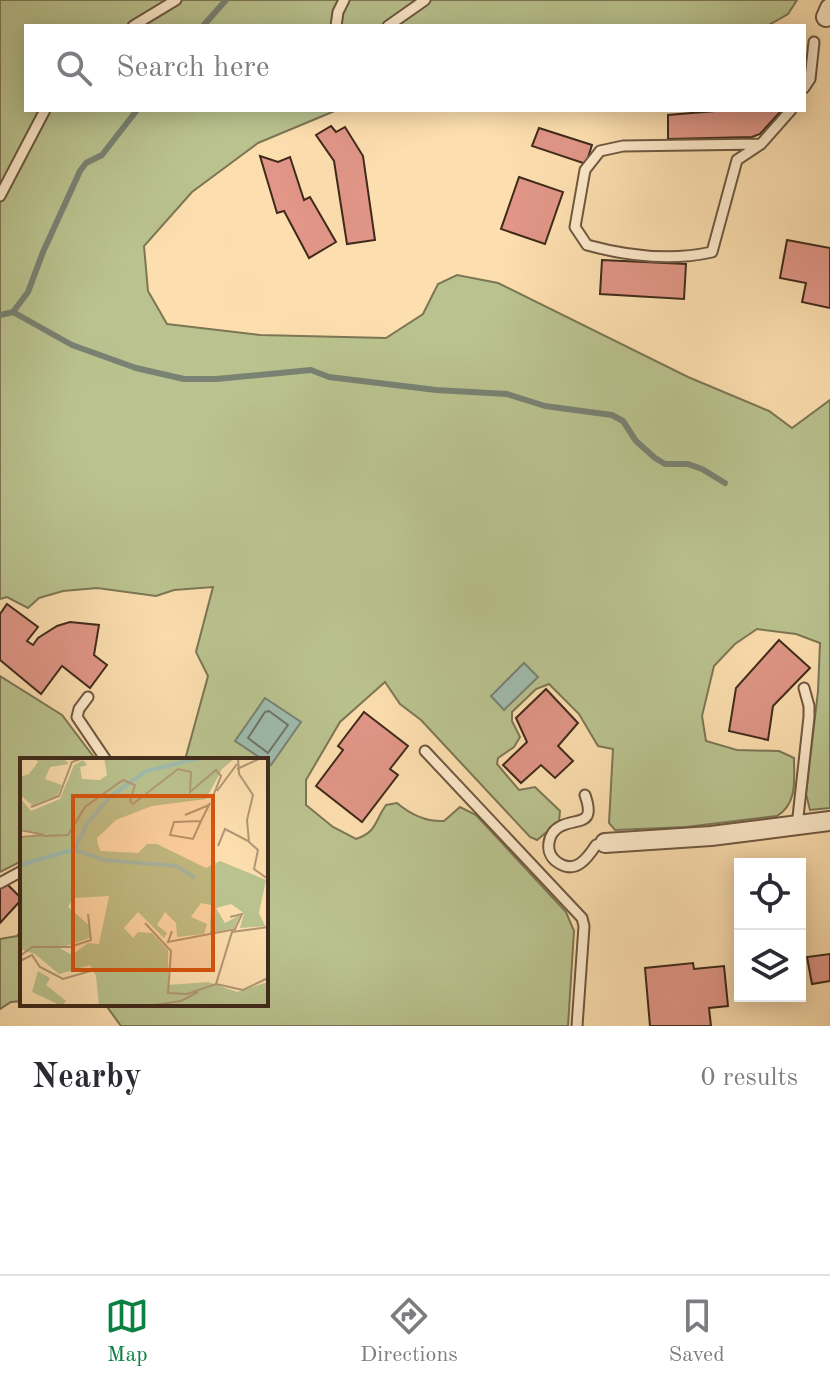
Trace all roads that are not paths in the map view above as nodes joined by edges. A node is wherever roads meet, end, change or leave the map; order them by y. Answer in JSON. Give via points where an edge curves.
{"nodes":[{"id":1,"x":176,"y":0,"type":"edge"},
{"id":2,"x":344,"y":0,"type":"edge"},
{"id":3,"x":425,"y":0,"type":"edge"},
{"id":4,"x":136,"y":24,"type":"edge"},
{"id":5,"x":336,"y":24,"type":"edge"},
{"id":6,"x":391,"y":24,"type":"edge"},
{"id":7,"x":806,"y":53,"type":"edge"},
{"id":8,"x":806,"y":85,"type":"edge"},
{"id":9,"x":44,"y":112,"type":"edge"},
{"id":10,"x":789,"y":112,"type":"edge"},
{"id":11,"x":761,"y":144,"type":"junction"},
{"id":12,"x":0,"y":196,"type":"edge"},
{"id":13,"x":804,"y":688,"type":"dead end"},
{"id":14,"x":88,"y":697,"type":"dead end"},
{"id":15,"x":425,"y":751,"type":"dead end"},
{"id":16,"x":105,"y":758,"type":"edge"},
{"id":17,"x":585,"y":795,"type":"dead end"},
{"id":18,"x":830,"y":821,"type":"edge"},
{"id":19,"x":797,"y":826,"type":"junction"},
{"id":20,"x":605,"y":843,"type":"joint"},
{"id":21,"x":20,"y":872,"type":"edge"},
{"id":22,"x":0,"y":883,"type":"edge"},
{"id":23,"x":577,"y":1026,"type":"edge"}],
"edges":[{"from":1,"to":4,"type":"lane"},
{"from":2,"to":5,"type":"lane"},
{"from":3,"to":6,"type":"lane"},
{"from":7,"to":8,"type":"lane","via":[[814,42]]},
{"from":9,"to":12,"type":"lane"},
{"from":10,"to":11,"type":"lane"},
{"from":11,"to":11,"type":"lane","via":[[600,151],[585,170],[575,227],[587,245],[617,254],[690,257],[712,252],[737,160]]},
{"from":13,"to":19,"type":"lane","via":[[809,717]]},
{"from":14,"to":16,"type":"lane","via":[[77,717]]},
{"from":15,"to":23,"type":"lane","via":[[582,918]]},
{"from":17,"to":20,"type":"lane","via":[[586,817],[552,835],[551,857],[575,867],[596,845]]},
{"from":18,"to":19,"type":"street"},
{"from":19,"to":20,"type":"street"},
{"from":21,"to":22,"type":"lane"}]}
